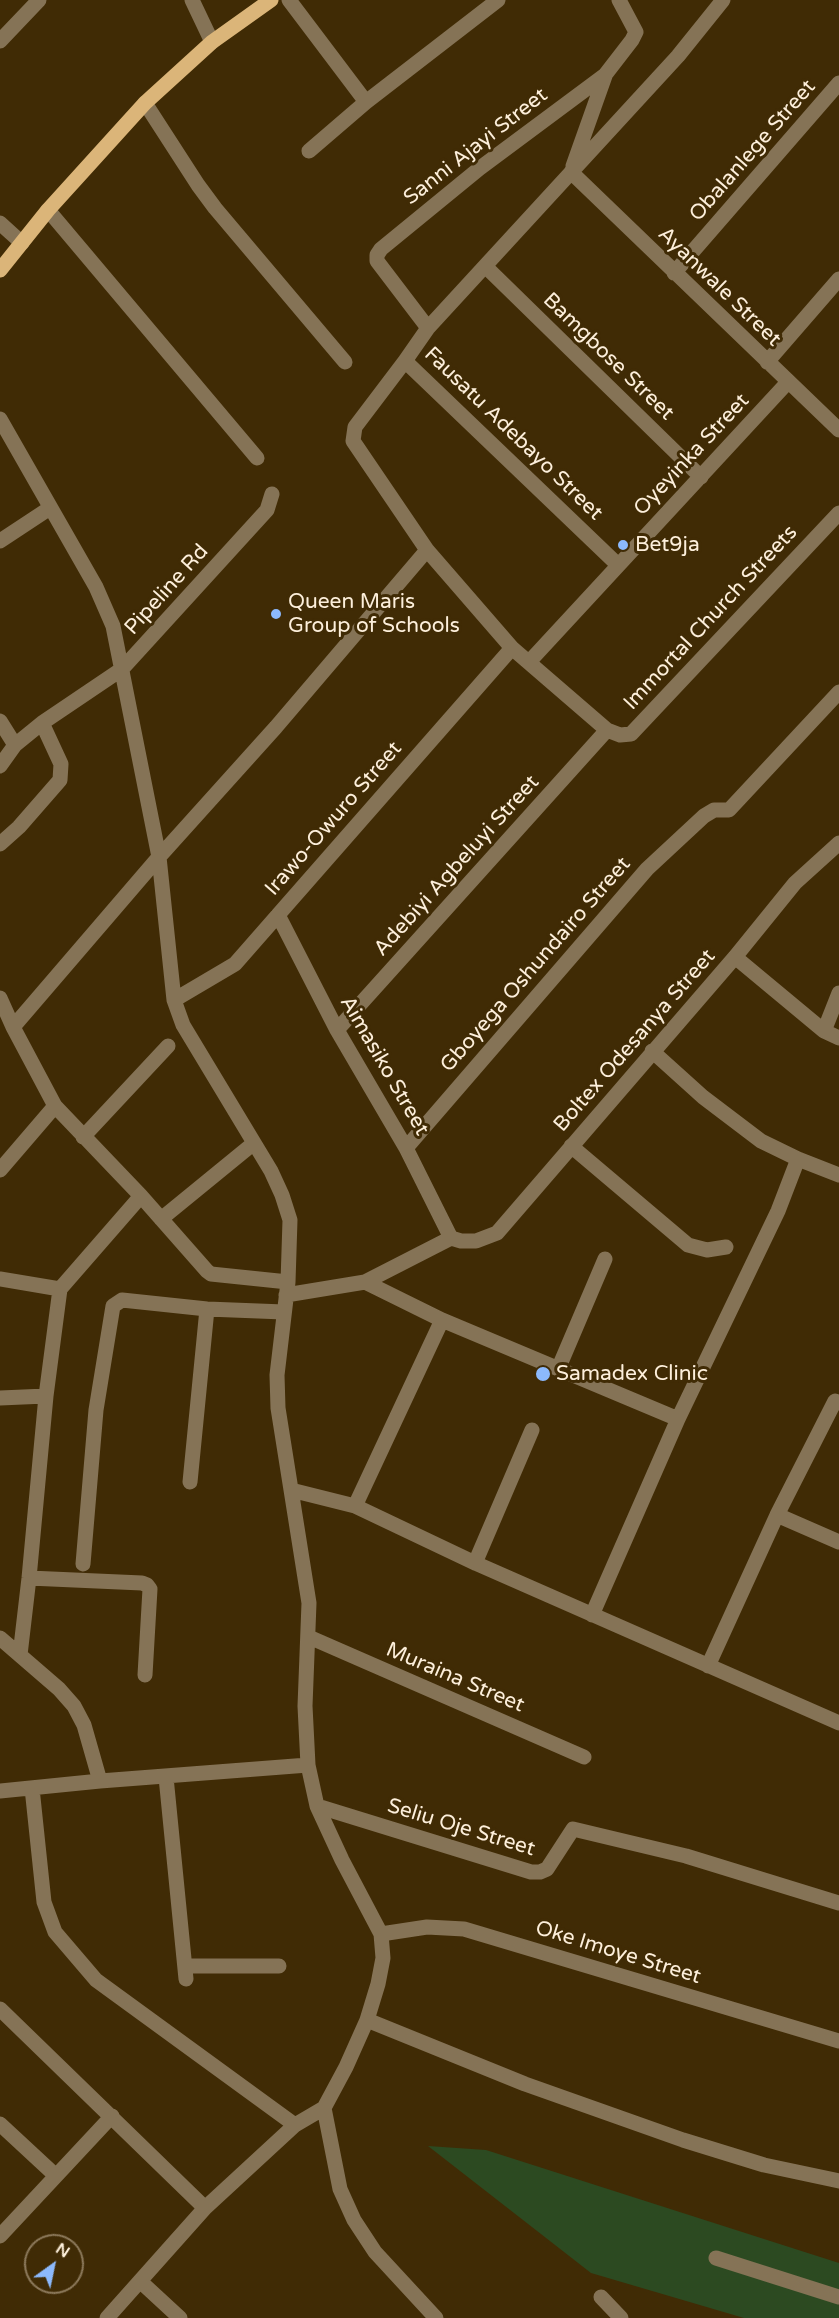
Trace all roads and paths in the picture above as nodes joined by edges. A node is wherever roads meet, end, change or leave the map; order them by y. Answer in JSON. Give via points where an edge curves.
{"nodes":[{"id":1,"x":39,"y":0,"type":"edge"},
{"id":2,"x":192,"y":0,"type":"edge"},
{"id":3,"x":271,"y":0,"type":"edge"},
{"id":4,"x":290,"y":0,"type":"edge"},
{"id":5,"x":498,"y":0,"type":"edge"},
{"id":6,"x":619,"y":0,"type":"edge"},
{"id":7,"x":723,"y":0,"type":"edge"},
{"id":8,"x":0,"y":41,"type":"edge"},
{"id":9,"x":212,"y":42,"type":"junction"},
{"id":10,"x":605,"y":75,"type":"junction"},
{"id":11,"x":839,"y":83,"type":"edge"},
{"id":12,"x":366,"y":102,"type":"junction"},
{"id":13,"x":145,"y":103,"type":"junction"},
{"id":14,"x":309,"y":151,"type":"dead end"},
{"id":15,"x":571,"y":172,"type":"junction"},
{"id":16,"x":48,"y":210,"type":"junction"},
{"id":17,"x":0,"y":223,"type":"edge"},
{"id":18,"x":22,"y":243,"type":"junction"},
{"id":19,"x":485,"y":266,"type":"junction"},
{"id":20,"x":0,"y":270,"type":"edge"},
{"id":21,"x":674,"y":273,"type":"junction"},
{"id":22,"x":839,"y":279,"type":"edge"},
{"id":23,"x":428,"y":328,"type":"junction"},
{"id":24,"x":405,"y":361,"type":"junction"},
{"id":25,"x":345,"y":362,"type":"dead end"},
{"id":26,"x":767,"y":362,"type":"junction"},
{"id":27,"x":788,"y":382,"type":"junction"},
{"id":28,"x":0,"y":419,"type":"edge"},
{"id":29,"x":839,"y":430,"type":"edge"},
{"id":30,"x":257,"y":458,"type":"dead end"},
{"id":31,"x":700,"y":477,"type":"junction"},
{"id":32,"x":272,"y":494,"type":"dead end"},
{"id":33,"x":50,"y":508,"type":"junction"},
{"id":34,"x":839,"y":513,"type":"edge"},
{"id":35,"x":0,"y":541,"type":"edge"},
{"id":36,"x":427,"y":550,"type":"junction"},
{"id":37,"x":618,"y":565,"type":"junction"},
{"id":38,"x":512,"y":648,"type":"junction"},
{"id":39,"x":529,"y":663,"type":"junction"},
{"id":40,"x":122,"y":669,"type":"junction"},
{"id":41,"x":839,"y":692,"type":"edge"},
{"id":42,"x":0,"y":721,"type":"edge"},
{"id":43,"x":42,"y":723,"type":"junction"},
{"id":44,"x":607,"y":730,"type":"junction"},
{"id":45,"x":15,"y":745,"type":"junction"},
{"id":46,"x":0,"y":766,"type":"edge"},
{"id":47,"x":839,"y":843,"type":"edge"},
{"id":48,"x":0,"y":844,"type":"edge"},
{"id":49,"x":159,"y":857,"type":"junction"},
{"id":50,"x":278,"y":915,"type":"junction"},
{"id":51,"x":735,"y":957,"type":"junction"},
{"id":52,"x":839,"y":993,"type":"edge"},
{"id":53,"x":0,"y":998,"type":"edge"},
{"id":54,"x":174,"y":1000,"type":"junction"},
{"id":55,"x":13,"y":1027,"type":"junction"},
{"id":56,"x":338,"y":1030,"type":"junction"},
{"id":57,"x":824,"y":1031,"type":"junction"},
{"id":58,"x":839,"y":1038,"type":"edge"},
{"id":59,"x":168,"y":1046,"type":"dead end"},
{"id":60,"x":652,"y":1051,"type":"junction"},
{"id":61,"x":55,"y":1106,"type":"junction"},
{"id":62,"x":83,"y":1137,"type":"junction"},
{"id":63,"x":254,"y":1143,"type":"junction"},
{"id":64,"x":571,"y":1146,"type":"junction"},
{"id":65,"x":406,"y":1148,"type":"junction"},
{"id":66,"x":798,"y":1160,"type":"junction"},
{"id":67,"x":0,"y":1170,"type":"edge"},
{"id":68,"x":839,"y":1176,"type":"edge"},
{"id":69,"x":141,"y":1196,"type":"junction"},
{"id":70,"x":161,"y":1219,"type":"junction"},
{"id":71,"x":451,"y":1238,"type":"junction"},
{"id":72,"x":726,"y":1247,"type":"dead end"},
{"id":73,"x":605,"y":1259,"type":"dead end"},
{"id":74,"x":0,"y":1279,"type":"edge"},
{"id":75,"x":365,"y":1282,"type":"junction"},
{"id":76,"x":60,"y":1289,"type":"junction"},
{"id":77,"x":287,"y":1289,"type":"junction"},
{"id":78,"x":207,"y":1309,"type":"junction"},
{"id":79,"x":284,"y":1312,"type":"junction"},
{"id":80,"x":442,"y":1320,"type":"junction"},
{"id":81,"x":559,"y":1367,"type":"junction"},
{"id":82,"x":46,"y":1396,"type":"junction"},
{"id":83,"x":0,"y":1398,"type":"edge"},
{"id":84,"x":838,"y":1399,"type":"edge"},
{"id":85,"x":678,"y":1419,"type":"junction"},
{"id":86,"x":532,"y":1430,"type":"dead end"},
{"id":87,"x":190,"y":1482,"type":"dead end"},
{"id":88,"x":291,"y":1490,"type":"junction"},
{"id":89,"x":355,"y":1506,"type":"junction"},
{"id":90,"x":777,"y":1515,"type":"junction"},
{"id":91,"x":839,"y":1542,"type":"edge"},
{"id":92,"x":475,"y":1563,"type":"junction"},
{"id":93,"x":83,"y":1564,"type":"dead end"},
{"id":94,"x":30,"y":1578,"type":"junction"},
{"id":95,"x":592,"y":1615,"type":"junction"},
{"id":96,"x":0,"y":1638,"type":"edge"},
{"id":97,"x":309,"y":1638,"type":"junction"},
{"id":98,"x":20,"y":1654,"type":"junction"},
{"id":99,"x":708,"y":1666,"type":"junction"},
{"id":100,"x":145,"y":1675,"type":"dead end"},
{"id":101,"x":839,"y":1723,"type":"edge"},
{"id":102,"x":584,"y":1757,"type":"dead end"},
{"id":103,"x":308,"y":1766,"type":"junction"},
{"id":104,"x":166,"y":1777,"type":"junction"},
{"id":105,"x":100,"y":1780,"type":"junction"},
{"id":106,"x":32,"y":1788,"type":"junction"},
{"id":107,"x":0,"y":1791,"type":"edge"},
{"id":108,"x":317,"y":1806,"type":"junction"},
{"id":109,"x":839,"y":1903,"type":"edge"},
{"id":110,"x":381,"y":1934,"type":"junction"},
{"id":111,"x":279,"y":1966,"type":"dead end"},
{"id":112,"x":0,"y":2009,"type":"edge"},
{"id":113,"x":367,"y":2019,"type":"junction"},
{"id":114,"x":839,"y":2042,"type":"edge"},
{"id":115,"x":324,"y":2108,"type":"junction"},
{"id":116,"x":112,"y":2116,"type":"junction"},
{"id":117,"x":0,"y":2124,"type":"edge"},
{"id":118,"x":294,"y":2125,"type":"junction"},
{"id":119,"x":55,"y":2175,"type":"junction"},
{"id":120,"x":839,"y":2181,"type":"edge"},
{"id":121,"x":205,"y":2208,"type":"junction"},
{"id":122,"x":0,"y":2236,"type":"edge"},
{"id":123,"x":716,"y":2258,"type":"dead end"},
{"id":124,"x":141,"y":2282,"type":"junction"},
{"id":125,"x":839,"y":2296,"type":"edge"},
{"id":126,"x":601,"y":2297,"type":"dead end"},
{"id":127,"x":106,"y":2318,"type":"edge"},
{"id":128,"x":180,"y":2318,"type":"edge"},
{"id":129,"x":436,"y":2318,"type":"edge"},
{"id":130,"x":621,"y":2318,"type":"edge"}],
"edges":[{"from":1,"to":8,"type":"street"},
{"from":2,"to":9,"type":"street"},
{"from":3,"to":9,"type":"main road"},
{"from":4,"to":12,"type":"street"},
{"from":5,"to":12,"type":"street"},
{"from":6,"to":10,"type":"street","name":"Sanni Ajayi Street","via":[[636,32]]},
{"from":7,"to":15,"type":"street","name":"Fausatu Adebayo Street","via":[[678,56]]},
{"from":9,"to":13,"type":"main road"},
{"from":10,"to":15,"type":"street"},
{"from":10,"to":23,"type":"street","name":"Sanni Ajayi Street","via":[[480,168],[381,249],[377,261]]},
{"from":11,"to":21,"type":"street","name":"Obalanlege Street"},
{"from":12,"to":14,"type":"street"},
{"from":13,"to":16,"type":"main road"},
{"from":13,"to":25,"type":"street","via":[[215,208]]},
{"from":15,"to":19,"type":"street","name":"Fausatu Adebayo Street"},
{"from":15,"to":21,"type":"street","name":"Ayanwale Street"},
{"from":16,"to":18,"type":"main road"},
{"from":16,"to":30,"type":"street"},
{"from":17,"to":18,"type":"street"},
{"from":18,"to":20,"type":"main road"},
{"from":19,"to":23,"type":"street","name":"Fausatu Adebayo Street"},
{"from":19,"to":31,"type":"street","name":"Bamgbose Street"},
{"from":21,"to":26,"type":"street","name":"Ayanwale Street"},
{"from":22,"to":26,"type":"street"},
{"from":23,"to":24,"type":"street","name":"Fausatu Adebayo Street"},
{"from":24,"to":36,"type":"street","via":[[355,427],[353,441]]},
{"from":24,"to":37,"type":"street","name":"Fausatu Adebayo Street"},
{"from":26,"to":27,"type":"street","name":"Ayanwale Street"},
{"from":27,"to":29,"type":"street","name":"Ayanwale Street"},
{"from":27,"to":31,"type":"street","name":"Oyeyinka Street"},
{"from":28,"to":33,"type":"street"},
{"from":31,"to":37,"type":"street","name":"Oyeyinka Street"},
{"from":32,"to":40,"type":"street","name":"Pipeline Rd","via":[[267,510]]},
{"from":33,"to":35,"type":"street"},
{"from":33,"to":40,"type":"street","via":[[96,587],[113,626]]},
{"from":34,"to":44,"type":"street","name":"Immortal Church Streets","via":[[631,734]]},
{"from":36,"to":38,"type":"street"},
{"from":36,"to":49,"type":"street"},
{"from":37,"to":39,"type":"street","name":"Oyeyinka Street"},
{"from":38,"to":39,"type":"street"},
{"from":38,"to":50,"type":"street","name":"Irawo-Owuro Street"},
{"from":39,"to":44,"type":"street"},
{"from":40,"to":43,"type":"street","name":"Pipeline Rd"},
{"from":40,"to":49,"type":"street"},
{"from":41,"to":65,"type":"street","name":"Gboyega Oshundairo Street","via":[[729,810],[714,810],[704,816],[647,869]]},
{"from":42,"to":45,"type":"street"},
{"from":43,"to":45,"type":"street","name":"Pipeline Rd"},
{"from":43,"to":48,"type":"street","via":[[61,764],[60,780]]},
{"from":44,"to":56,"type":"street","name":"Adebiyi Agbeluyi Street"},
{"from":45,"to":46,"type":"street","name":"Pipeline Rd"},
{"from":47,"to":51,"type":"street","name":"Boltex Odesanya Street","via":[[795,883]]},
{"from":49,"to":54,"type":"street"},
{"from":49,"to":55,"type":"street"},
{"from":50,"to":54,"type":"street","name":"Irawo-Owuro Street","via":[[235,964]]},
{"from":50,"to":56,"type":"street","name":"Aimasiko Street"},
{"from":51,"to":57,"type":"street"},
{"from":51,"to":60,"type":"street","name":"Boltex Odesanya Street"},
{"from":52,"to":57,"type":"street"},
{"from":53,"to":55,"type":"street"},
{"from":54,"to":63,"type":"street","via":[[183,1025]]},
{"from":55,"to":61,"type":"street"},
{"from":56,"to":65,"type":"street","name":"Aimasiko Street"},
{"from":57,"to":58,"type":"street"},
{"from":59,"to":62,"type":"street"},
{"from":60,"to":64,"type":"street","name":"Boltex Odesanya Street"},
{"from":60,"to":66,"type":"street","via":[[761,1141]]},
{"from":61,"to":62,"type":"street"},
{"from":61,"to":67,"type":"street"},
{"from":62,"to":69,"type":"street"},
{"from":63,"to":70,"type":"street"},
{"from":63,"to":77,"type":"street","via":[[282,1195],[290,1220]]},
{"from":64,"to":71,"type":"street","name":"Boltex Odesanya Street","via":[[497,1233],[476,1241]]},
{"from":64,"to":72,"type":"street","via":[[688,1245],[707,1250]]},
{"from":65,"to":71,"type":"street","name":"Aimasiko Street"},
{"from":66,"to":68,"type":"street"},
{"from":66,"to":85,"type":"street","via":[[778,1211]]},
{"from":69,"to":70,"type":"street"},
{"from":69,"to":76,"type":"street"},
{"from":70,"to":77,"type":"street","via":[[211,1274]]},
{"from":71,"to":75,"type":"street"},
{"from":73,"to":81,"type":"street"},
{"from":74,"to":76,"type":"street"},
{"from":75,"to":77,"type":"street"},
{"from":75,"to":80,"type":"street"},
{"from":76,"to":82,"type":"street"},
{"from":77,"to":79,"type":"street"},
{"from":78,"to":79,"type":"street"},
{"from":78,"to":87,"type":"street"},
{"from":78,"to":93,"type":"street","via":[[122,1300],[113,1306],[96,1410]]},
{"from":79,"to":88,"type":"street","via":[[277,1375],[278,1408]]},
{"from":80,"to":81,"type":"street"},
{"from":80,"to":89,"type":"street"},
{"from":81,"to":85,"type":"street"},
{"from":82,"to":83,"type":"street"},
{"from":82,"to":94,"type":"street"},
{"from":84,"to":90,"type":"street"},
{"from":85,"to":95,"type":"street"},
{"from":86,"to":92,"type":"street"},
{"from":88,"to":89,"type":"street"},
{"from":88,"to":97,"type":"street","via":[[309,1603]]},
{"from":89,"to":92,"type":"street"},
{"from":90,"to":91,"type":"street"},
{"from":90,"to":99,"type":"street"},
{"from":92,"to":95,"type":"street"},
{"from":94,"to":98,"type":"street"},
{"from":94,"to":100,"type":"street","via":[[147,1585],[150,1589]]},
{"from":95,"to":99,"type":"street"},
{"from":96,"to":98,"type":"street"},
{"from":97,"to":102,"type":"street","name":"Muraina Street"},
{"from":97,"to":103,"type":"street","via":[[305,1706]]},
{"from":98,"to":105,"type":"street","via":[[74,1706],[84,1725]]},
{"from":99,"to":101,"type":"street"},
{"from":103,"to":104,"type":"street"},
{"from":103,"to":108,"type":"street"},
{"from":104,"to":105,"type":"street"},
{"from":104,"to":111,"type":"street","via":[[185,1972]]},
{"from":105,"to":106,"type":"street"},
{"from":106,"to":107,"type":"street"},
{"from":106,"to":118,"type":"street","via":[[44,1902],[55,1932],[96,1980]]},
{"from":108,"to":109,"type":"street","name":"Seliu Oje Street","via":[[531,1872],[548,1869],[573,1829],[686,1856]]},
{"from":108,"to":110,"type":"street"},
{"from":110,"to":113,"type":"street","via":[[383,1958]]},
{"from":110,"to":114,"type":"street","name":"Oke Imoye Street","via":[[427,1927],[464,1929]]},
{"from":112,"to":116,"type":"street"},
{"from":113,"to":115,"type":"street"},
{"from":113,"to":120,"type":"street","via":[[525,2084],[682,2140],[764,2165]]},
{"from":115,"to":118,"type":"street"},
{"from":115,"to":129,"type":"street","via":[[340,2190],[354,2220],[375,2252]]},
{"from":116,"to":119,"type":"street"},
{"from":116,"to":121,"type":"street"},
{"from":117,"to":119,"type":"street"},
{"from":118,"to":121,"type":"street"},
{"from":119,"to":122,"type":"street"},
{"from":121,"to":124,"type":"street"},
{"from":123,"to":125,"type":"street"},
{"from":124,"to":127,"type":"street"},
{"from":124,"to":128,"type":"street"},
{"from":126,"to":130,"type":"street"}]}
